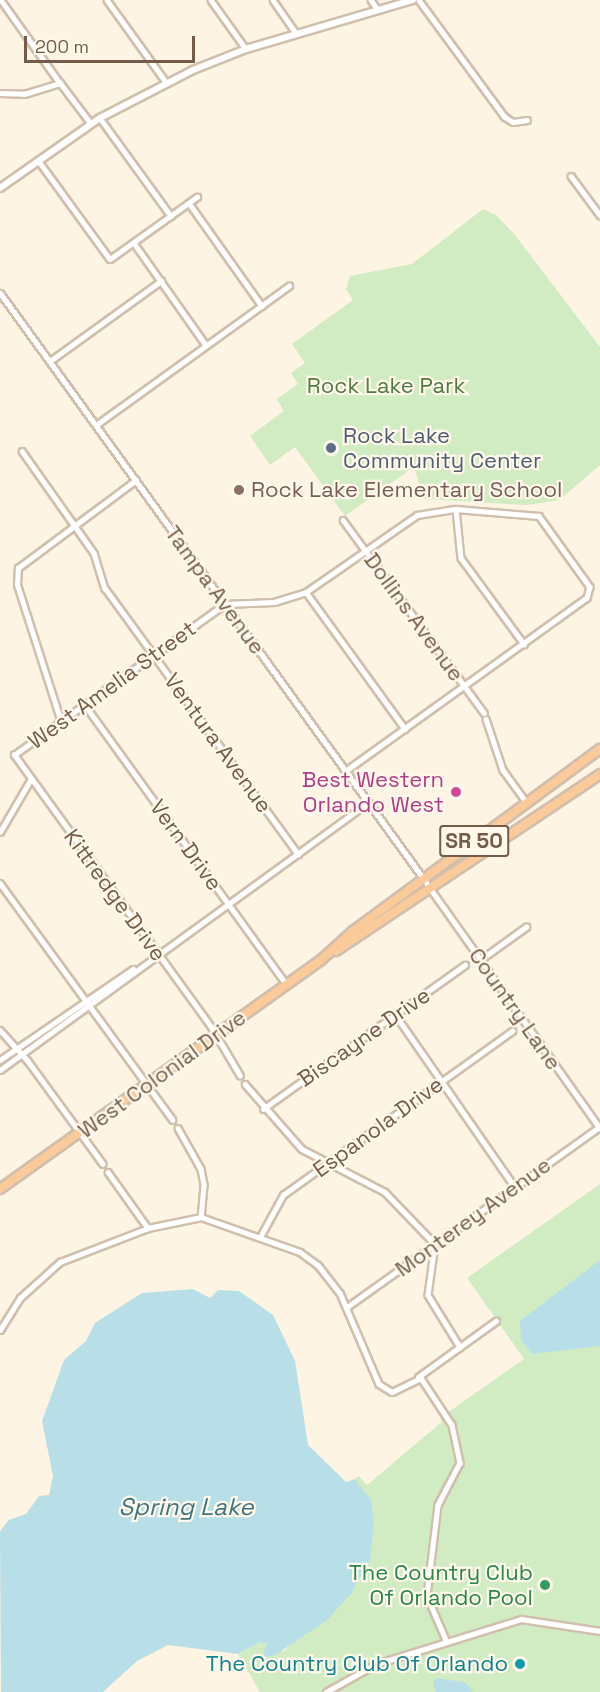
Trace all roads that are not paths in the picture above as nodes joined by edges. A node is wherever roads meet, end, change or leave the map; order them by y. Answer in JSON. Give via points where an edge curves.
{"nodes":[{"id":1,"x":1,"y":0,"type":"edge"},
{"id":2,"x":107,"y":0,"type":"edge"},
{"id":3,"x":211,"y":0,"type":"edge"},
{"id":4,"x":273,"y":0,"type":"edge"},
{"id":5,"x":371,"y":0,"type":"edge"},
{"id":6,"x":413,"y":0,"type":"edge"},
{"id":7,"x":419,"y":0,"type":"edge"},
{"id":8,"x":378,"y":10,"type":"junction"},
{"id":9,"x":296,"y":33,"type":"junction"},
{"id":10,"x":246,"y":49,"type":"junction"},
{"id":11,"x":166,"y":82,"type":"junction"},
{"id":12,"x":60,"y":83,"type":"junction"},
{"id":13,"x":0,"y":93,"type":"edge"},
{"id":14,"x":100,"y":118,"type":"junction"},
{"id":15,"x":527,"y":120,"type":"dead end"},
{"id":16,"x":91,"y":124,"type":"junction"},
{"id":17,"x":38,"y":160,"type":"junction"},
{"id":18,"x":571,"y":176,"type":"dead end"},
{"id":19,"x":0,"y":188,"type":"edge"},
{"id":20,"x":197,"y":197,"type":"dead end"},
{"id":21,"x":189,"y":203,"type":"junction"},
{"id":22,"x":600,"y":215,"type":"edge"},
{"id":23,"x":171,"y":216,"type":"junction"},
{"id":24,"x":134,"y":243,"type":"junction"},
{"id":25,"x":161,"y":281,"type":"junction"},
{"id":26,"x":289,"y":286,"type":"dead end"},
{"id":27,"x":0,"y":293,"type":"edge"},
{"id":28,"x":262,"y":306,"type":"junction"},
{"id":29,"x":206,"y":345,"type":"junction"},
{"id":30,"x":50,"y":361,"type":"junction"},
{"id":31,"x":96,"y":425,"type":"junction"},
{"id":32,"x":22,"y":451,"type":"dead end"},
{"id":33,"x":136,"y":480,"type":"junction"},
{"id":34,"x":456,"y":509,"type":"junction"},
{"id":35,"x":343,"y":520,"type":"dead end"},
{"id":36,"x":75,"y":526,"type":"junction"},
{"id":37,"x":364,"y":548,"type":"junction"},
{"id":38,"x":306,"y":592,"type":"junction"},
{"id":39,"x":225,"y":604,"type":"junction"},
{"id":40,"x":524,"y":644,"type":"junction"},
{"id":41,"x":154,"y":655,"type":"junction"},
{"id":42,"x":465,"y":687,"type":"junction"},
{"id":43,"x":85,"y":705,"type":"junction"},
{"id":44,"x":61,"y":722,"type":"junction"},
{"id":45,"x":405,"y":729,"type":"junction"},
{"id":46,"x":599,"y":750,"type":"edge"},
{"id":47,"x":14,"y":755,"type":"joint"},
{"id":48,"x":346,"y":771,"type":"junction"},
{"id":49,"x":600,"y":774,"type":"edge"},
{"id":50,"x":31,"y":779,"type":"junction"},
{"id":51,"x":525,"y":802,"type":"junction"},
{"id":52,"x":368,"y":803,"type":"junction"},
{"id":53,"x":0,"y":832,"type":"edge"},
{"id":54,"x":298,"y":854,"type":"junction"},
{"id":55,"x":423,"y":879,"type":"junction"},
{"id":56,"x":0,"y":883,"type":"edge"},
{"id":57,"x":430,"y":888,"type":"junction"},
{"id":58,"x":229,"y":903,"type":"junction"},
{"id":59,"x":525,"y":927,"type":"dead end"},
{"id":60,"x":158,"y":953,"type":"junction"},
{"id":61,"x":324,"y":958,"type":"junction"},
{"id":62,"x":480,"y":960,"type":"junction"},
{"id":63,"x":465,"y":965,"type":"dead end"},
{"id":64,"x":287,"y":985,"type":"junction"},
{"id":65,"x":85,"y":1000,"type":"junction"},
{"id":66,"x":90,"y":1007,"type":"junction"},
{"id":67,"x":395,"y":1014,"type":"junction"},
{"id":68,"x":0,"y":1030,"type":"edge"},
{"id":69,"x":512,"y":1031,"type":"dead end"},
{"id":70,"x":214,"y":1036,"type":"junction"},
{"id":71,"x":15,"y":1049,"type":"junction"},
{"id":72,"x":21,"y":1055,"type":"junction"},
{"id":73,"x":0,"y":1060,"type":"edge"},
{"id":74,"x":0,"y":1070,"type":"edge"},
{"id":75,"x":240,"y":1076,"type":"dead end"},
{"id":76,"x":441,"y":1081,"type":"junction"},
{"id":77,"x":245,"y":1084,"type":"dead end"},
{"id":78,"x":147,"y":1085,"type":"junction"},
{"id":79,"x":263,"y":1109,"type":"junction"},
{"id":80,"x":173,"y":1120,"type":"dead end"},
{"id":81,"x":178,"y":1128,"type":"dead end"},
{"id":82,"x":600,"y":1128,"type":"edge"},
{"id":83,"x":80,"y":1133,"type":"junction"},
{"id":84,"x":103,"y":1164,"type":"dead end"},
{"id":85,"x":326,"y":1164,"type":"junction"},
{"id":86,"x":108,"y":1172,"type":"dead end"},
{"id":87,"x":515,"y":1187,"type":"junction"},
{"id":88,"x":0,"y":1189,"type":"edge"},
{"id":89,"x":201,"y":1217,"type":"junction"},
{"id":90,"x":148,"y":1228,"type":"junction"},
{"id":91,"x":260,"y":1237,"type":"junction"},
{"id":92,"x":435,"y":1244,"type":"junction"},
{"id":93,"x":347,"y":1307,"type":"junction"},
{"id":94,"x":496,"y":1321,"type":"dead end"},
{"id":95,"x":0,"y":1330,"type":"edge"},
{"id":96,"x":460,"y":1347,"type":"junction"},
{"id":97,"x":416,"y":1379,"type":"junction"},
{"id":98,"x":600,"y":1631,"type":"edge"},
{"id":99,"x":446,"y":1640,"type":"junction"},
{"id":100,"x":326,"y":1692,"type":"edge"}],
"edges":[{"from":1,"to":12,"type":"street"},
{"from":2,"to":11,"type":"street"},
{"from":3,"to":10,"type":"street"},
{"from":4,"to":9,"type":"street"},
{"from":5,"to":8,"type":"street"},
{"from":6,"to":8,"type":"main road"},
{"from":7,"to":15,"type":"street","via":[[505,117],[513,122]]},
{"from":8,"to":9,"type":"main road"},
{"from":9,"to":10,"type":"main road"},
{"from":10,"to":11,"type":"main road"},
{"from":11,"to":14,"type":"main road"},
{"from":12,"to":13,"type":"street","via":[[24,94]]},
{"from":12,"to":16,"type":"street"},
{"from":14,"to":16,"type":"main road"},
{"from":14,"to":23,"type":"street"},
{"from":16,"to":17,"type":"main road"},
{"from":17,"to":19,"type":"main road"},
{"from":17,"to":24,"type":"street","via":[[110,259]]},
{"from":18,"to":22,"type":"street"},
{"from":20,"to":21,"type":"street"},
{"from":21,"to":23,"type":"street"},
{"from":21,"to":28,"type":"street"},
{"from":23,"to":24,"type":"street"},
{"from":24,"to":25,"type":"street"},
{"from":25,"to":29,"type":"street"},
{"from":25,"to":30,"type":"street"},
{"from":26,"to":28,"type":"street"},
{"from":27,"to":30,"type":"street","name":"Tampa Avenue"},
{"from":28,"to":29,"type":"street"},
{"from":29,"to":31,"type":"street"},
{"from":30,"to":31,"type":"street","name":"Tampa Avenue"},
{"from":31,"to":33,"type":"street","name":"Tampa Avenue"},
{"from":32,"to":36,"type":"street","name":"Ventura Avenue"},
{"from":33,"to":36,"type":"street"},
{"from":33,"to":39,"type":"street","name":"Tampa Avenue"},
{"from":34,"to":37,"type":"street","name":"West Amelia Street","via":[[417,514]]},
{"from":34,"to":40,"type":"street","via":[[461,558]]},
{"from":34,"to":40,"type":"street","name":"West Amelia Street","via":[[539,516],[591,594]]},
{"from":35,"to":37,"type":"street","name":"Dollins Avenue"},
{"from":36,"to":41,"type":"street","name":"Ventura Avenue","via":[[94,554],[105,588]]},
{"from":36,"to":44,"type":"street","via":[[22,564],[15,577]]},
{"from":37,"to":38,"type":"street","name":"West Amelia Street"},
{"from":37,"to":42,"type":"street","name":"Dollins Avenue"},
{"from":38,"to":39,"type":"street","name":"West Amelia Street","via":[[274,602],[247,599]]},
{"from":38,"to":45,"type":"street"},
{"from":39,"to":41,"type":"street","name":"West Amelia Street"},
{"from":39,"to":48,"type":"street","name":"Tampa Avenue"},
{"from":40,"to":42,"type":"street"},
{"from":41,"to":43,"type":"street","name":"West Amelia Street"},
{"from":41,"to":54,"type":"street","name":"Ventura Avenue"},
{"from":42,"to":45,"type":"street"},
{"from":42,"to":51,"type":"street","name":"Dollins Avenue","via":[[485,716],[503,770]]},
{"from":43,"to":44,"type":"street","name":"West Amelia Street"},
{"from":43,"to":58,"type":"street","name":"Vern Drive"},
{"from":44,"to":47,"type":"street","name":"West Amelia Street"},
{"from":45,"to":48,"type":"street"},
{"from":46,"to":51,"type":"highway","name":"West Colonial Drive","number":"SR 50"},
{"from":47,"to":50,"type":"street","name":"Kittredge Drive"},
{"from":48,"to":52,"type":"street","name":"Tampa Avenue"},
{"from":49,"to":57,"type":"highway","name":"West Colonial Drive","number":"SR 50"},
{"from":50,"to":53,"type":"street"},
{"from":50,"to":60,"type":"street","name":"Kittredge Drive"},
{"from":51,"to":55,"type":"highway","name":"West Colonial Drive","number":"SR 50"},
{"from":52,"to":54,"type":"street"},
{"from":52,"to":55,"type":"street","name":"Tampa Avenue"},
{"from":54,"to":58,"type":"street"},
{"from":55,"to":57,"type":"street","name":"Tampa Avenue"},
{"from":55,"to":61,"type":"highway","name":"West Colonial Drive","number":"SR 50"},
{"from":56,"to":65,"type":"street"},
{"from":57,"to":61,"type":"highway","name":"West Colonial Drive","number":"SR 50"},
{"from":57,"to":62,"type":"street","name":"Country Lane"},
{"from":58,"to":60,"type":"street"},
{"from":58,"to":64,"type":"street","name":"Vern Drive"},
{"from":59,"to":62,"type":"street"},
{"from":60,"to":65,"type":"street"},
{"from":60,"to":66,"type":"street"},
{"from":60,"to":70,"type":"street","name":"Kittredge Drive"},
{"from":61,"to":64,"type":"highway","name":"West Colonial Drive","number":"SR 50"},
{"from":62,"to":82,"type":"street","name":"Country Lane"},
{"from":63,"to":67,"type":"street","name":"Biscayne Drive"},
{"from":64,"to":70,"type":"highway","name":"West Colonial Drive","number":"SR 50"},
{"from":65,"to":66,"type":"street"},
{"from":65,"to":71,"type":"street"},
{"from":66,"to":72,"type":"street"},
{"from":66,"to":78,"type":"street"},
{"from":67,"to":76,"type":"street"},
{"from":67,"to":79,"type":"street","name":"Biscayne Drive"},
{"from":68,"to":71,"type":"street"},
{"from":69,"to":76,"type":"street","name":"Espanola Drive"},
{"from":70,"to":75,"type":"street","name":"Kittredge Drive"},
{"from":70,"to":78,"type":"highway","name":"West Colonial Drive","number":"SR 50"},
{"from":71,"to":72,"type":"street"},
{"from":71,"to":73,"type":"street"},
{"from":72,"to":74,"type":"street"},
{"from":72,"to":83,"type":"street"},
{"from":76,"to":85,"type":"street","name":"Espanola Drive"},
{"from":76,"to":87,"type":"street"},
{"from":77,"to":79,"type":"street"},
{"from":78,"to":80,"type":"street"},
{"from":78,"to":83,"type":"highway","name":"West Colonial Drive","number":"SR 50"},
{"from":79,"to":85,"type":"street","via":[[302,1149]]},
{"from":81,"to":89,"type":"street","via":[[201,1169]]},
{"from":82,"to":87,"type":"street","name":"Monterey Avenue"},
{"from":83,"to":84,"type":"street"},
{"from":83,"to":88,"type":"highway","name":"West Colonial Drive","number":"SR 50"},
{"from":85,"to":91,"type":"street","name":"Espanola Drive","via":[[283,1195]]},
{"from":85,"to":92,"type":"street","via":[[385,1192]]},
{"from":86,"to":90,"type":"street"},
{"from":87,"to":92,"type":"street","name":"Monterey Avenue"},
{"from":89,"to":90,"type":"street"},
{"from":89,"to":91,"type":"street"},
{"from":90,"to":95,"type":"street","via":[[79,1251],[60,1263],[20,1298]]},
{"from":91,"to":93,"type":"street","via":[[300,1252],[318,1265]]},
{"from":92,"to":93,"type":"street","name":"Monterey Avenue"},
{"from":92,"to":96,"type":"street","via":[[428,1295]]},
{"from":93,"to":97,"type":"street","via":[[383,1389],[397,1391]]},
{"from":94,"to":96,"type":"street"},
{"from":96,"to":97,"type":"street"},
{"from":97,"to":99,"type":"street","via":[[424,1380],[447,1413],[460,1454],[458,1471],[438,1505],[427,1596]]},
{"from":98,"to":99,"type":"street","via":[[526,1618]]},
{"from":99,"to":100,"type":"street","via":[[376,1664]]}]}
